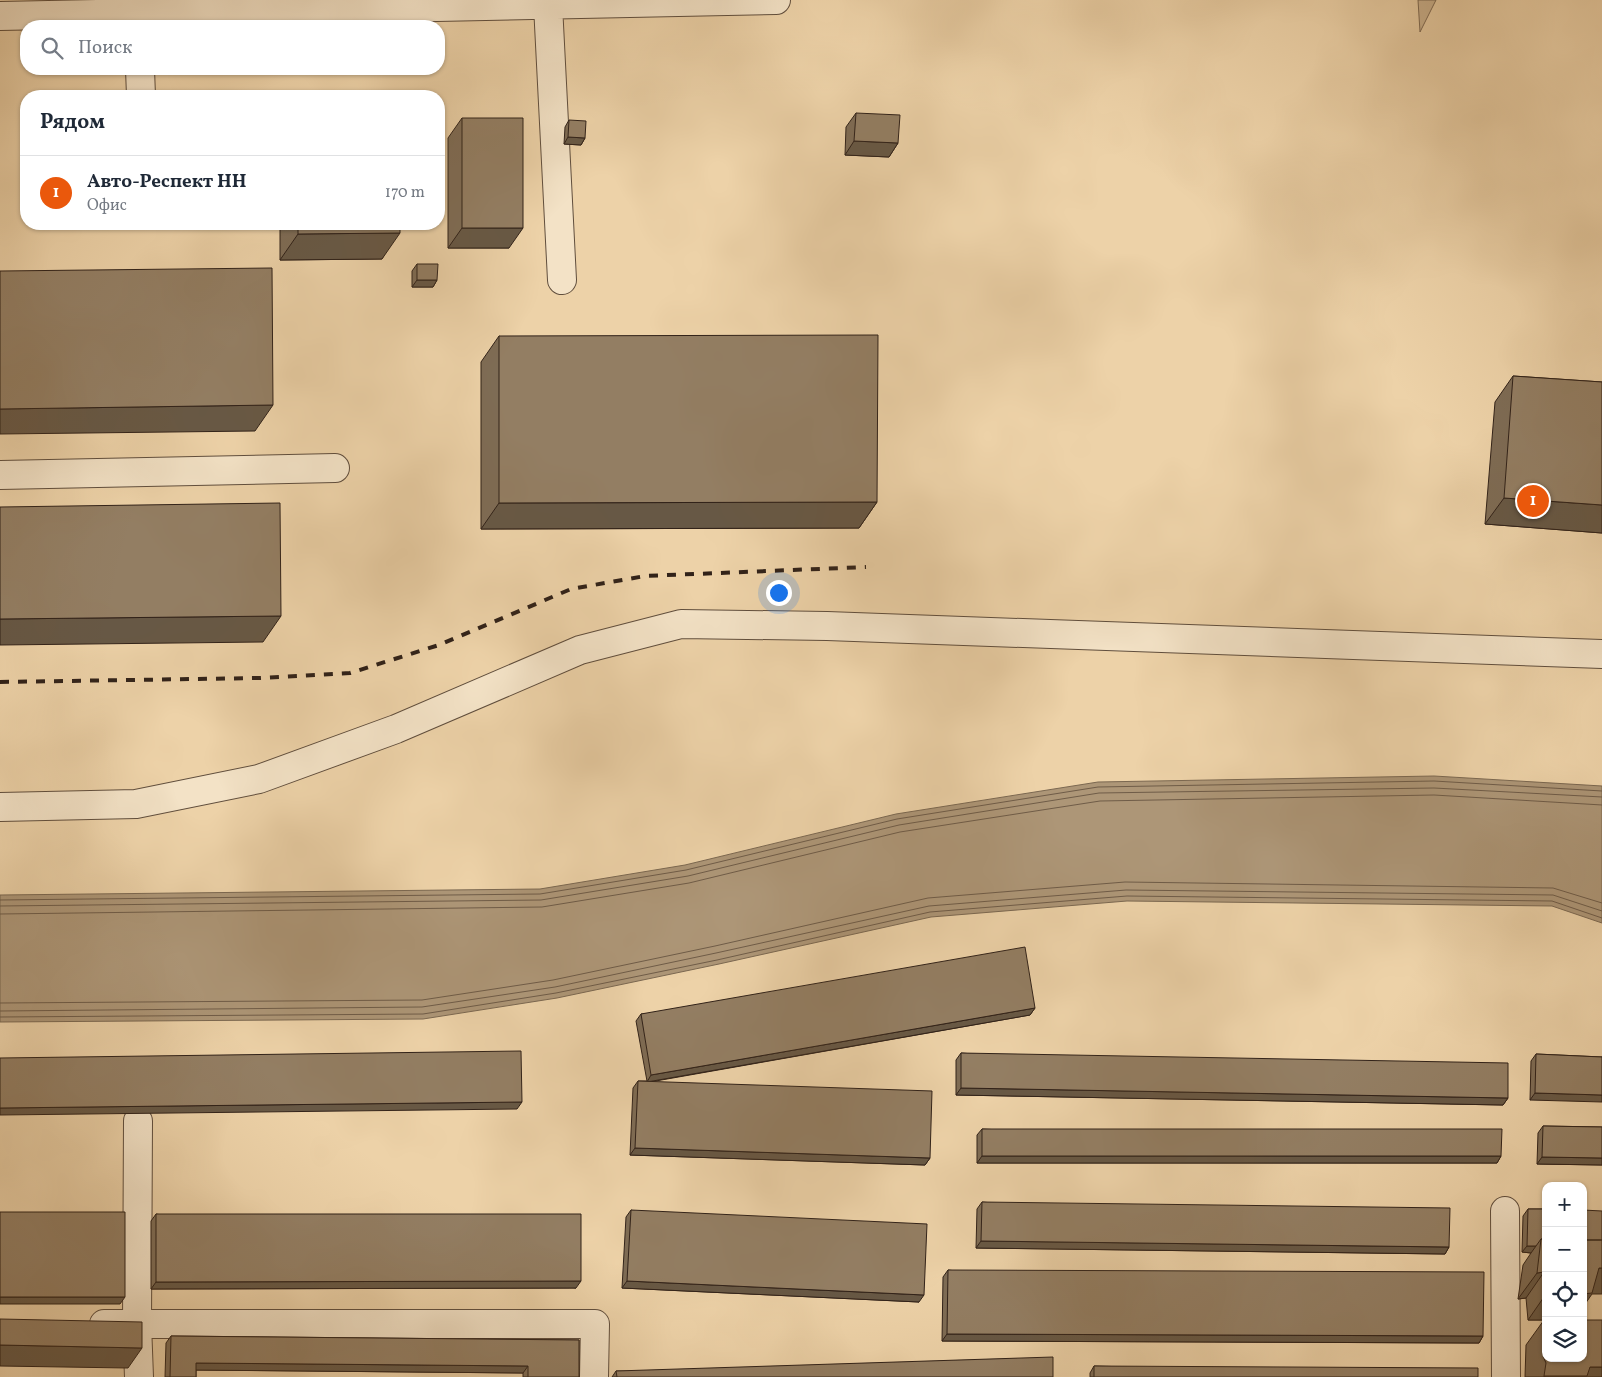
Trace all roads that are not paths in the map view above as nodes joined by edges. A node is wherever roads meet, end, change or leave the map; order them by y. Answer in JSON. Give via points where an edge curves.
{"nodes":[{"id":1,"x":776,"y":0,"type":"edge"},
{"id":2,"x":548,"y":5,"type":"junction"},
{"id":3,"x":194,"y":6,"type":"edge"},
{"id":4,"x":0,"y":16,"type":"edge"},
{"id":5,"x":137,"y":20,"type":"edge"},
{"id":6,"x":140,"y":75,"type":"edge"},
{"id":7,"x":142,"y":90,"type":"edge"},
{"id":8,"x":562,"y":280,"type":"dead end"},
{"id":9,"x":335,"y":468,"type":"dead end"},
{"id":10,"x":0,"y":475,"type":"edge"},
{"id":11,"x":1602,"y":654,"type":"edge"},
{"id":12,"x":0,"y":807,"type":"edge"},
{"id":13,"x":138,"y":1122,"type":"dead end"},
{"id":14,"x":1505,"y":1211,"type":"dead end"},
{"id":15,"x":78,"y":1323,"type":"edge"},
{"id":16,"x":137,"y":1324,"type":"junction"},
{"id":17,"x":139,"y":1377,"type":"edge"},
{"id":18,"x":594,"y":1377,"type":"edge"},
{"id":19,"x":1506,"y":1377,"type":"edge"}],
"edges":[{"from":1,"to":2,"type":"street"},
{"from":2,"to":3,"type":"street"},
{"from":2,"to":8,"type":"street"},
{"from":3,"to":5,"type":"street"},
{"from":4,"to":5,"type":"street"},
{"from":6,"to":7,"type":"street"},
{"from":9,"to":10,"type":"street"},
{"from":11,"to":12,"type":"street","via":[[827,626],[681,624],[580,650],[396,729],[259,779],[136,804]]},
{"from":13,"to":16,"type":"street"},
{"from":14,"to":19,"type":"street"},
{"from":15,"to":16,"type":"street"},
{"from":16,"to":17,"type":"street"},
{"from":16,"to":18,"type":"street","via":[[595,1324]]}]}
